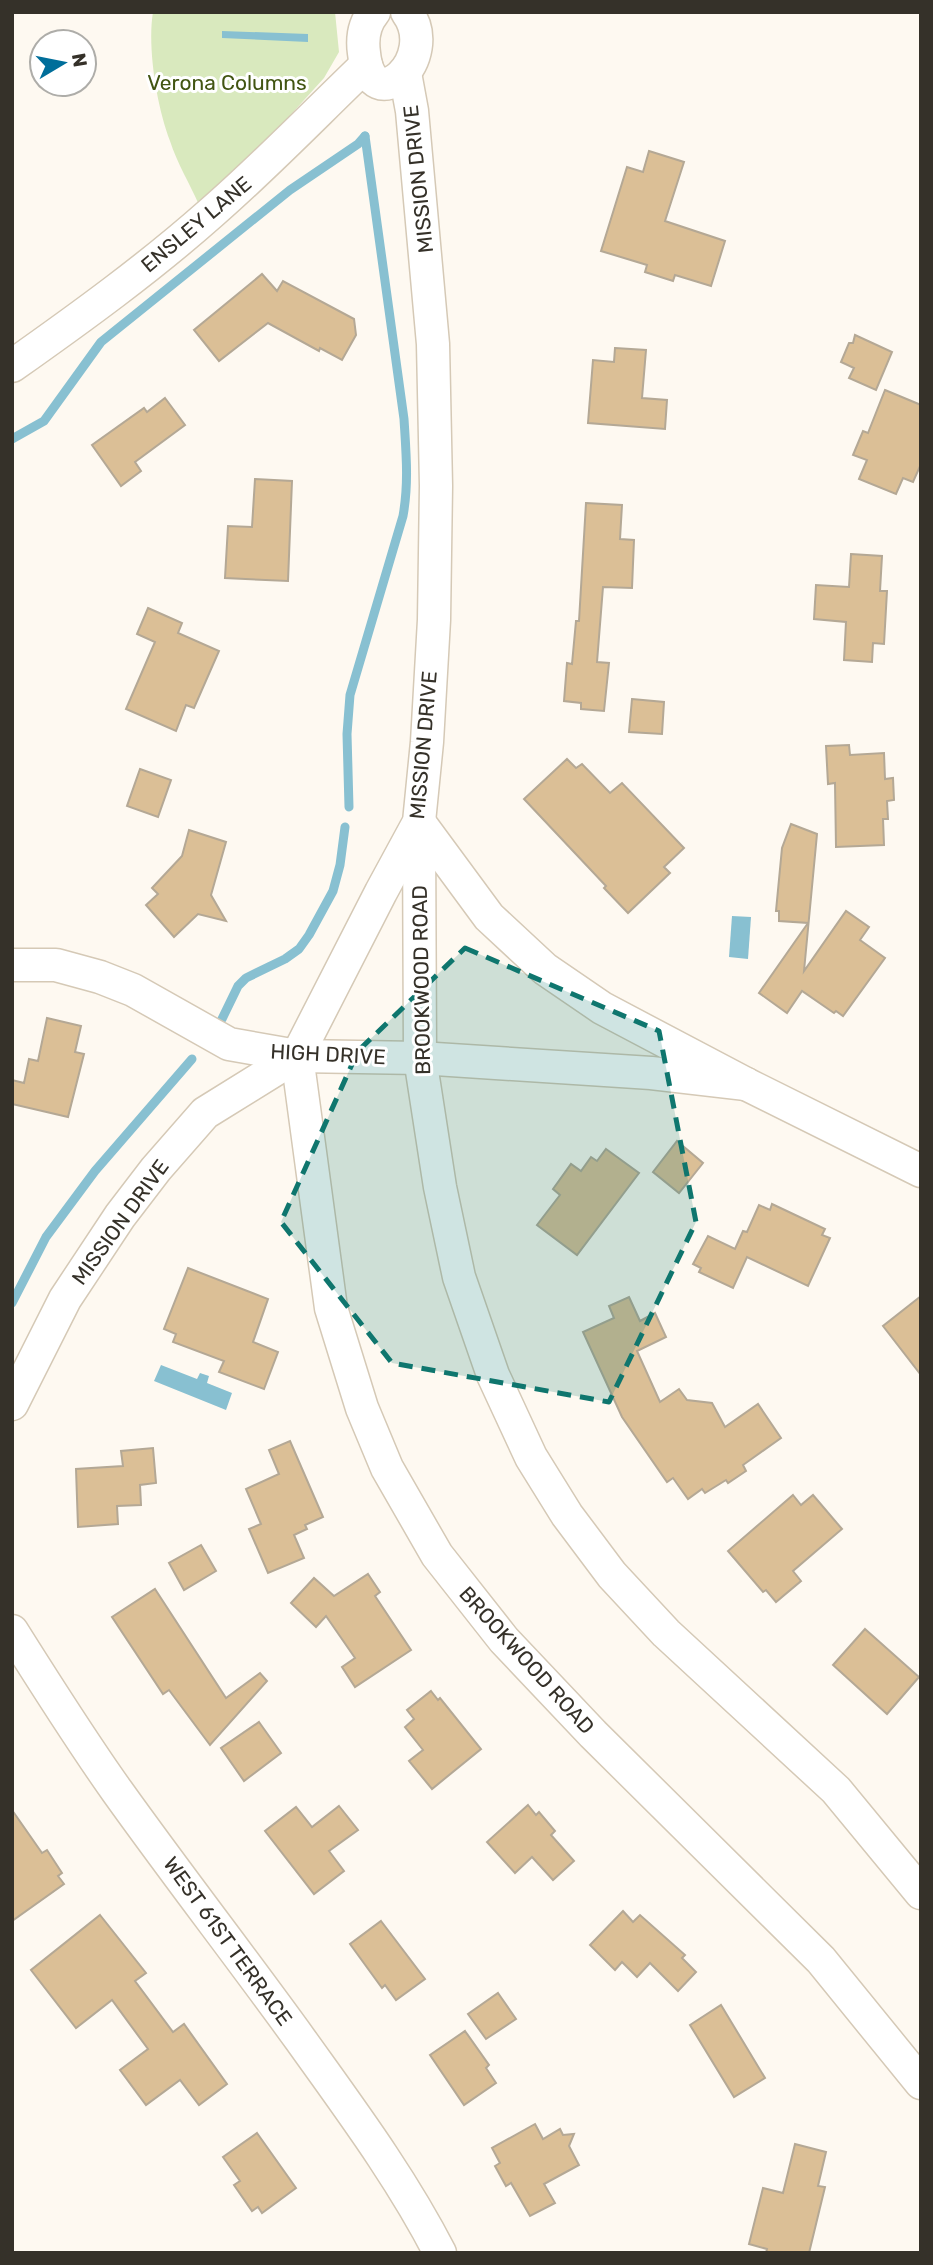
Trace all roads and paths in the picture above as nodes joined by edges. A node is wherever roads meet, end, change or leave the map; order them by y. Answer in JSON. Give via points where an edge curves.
{"nodes":[{"id":1,"x":372,"y":13,"type":"edge"},
{"id":2,"x":409,"y":13,"type":"edge"},
{"id":3,"x":366,"y":65,"type":"junction"},
{"id":4,"x":405,"y":73,"type":"junction"},
{"id":5,"x":12,"y":366,"type":"edge"},
{"id":6,"x":419,"y":822,"type":"junction"},
{"id":7,"x":12,"y":965,"type":"edge"},
{"id":8,"x":297,"y":1056,"type":"junction"},
{"id":9,"x":420,"y":1058,"type":"junction"},
{"id":10,"x":746,"y":1084,"type":"junction"},
{"id":11,"x":921,"y":1171,"type":"edge"},
{"id":12,"x":12,"y":1404,"type":"edge"},
{"id":13,"x":12,"y":1631,"type":"edge"},
{"id":14,"x":921,"y":1893,"type":"edge"},
{"id":15,"x":921,"y":2083,"type":"edge"},
{"id":16,"x":440,"y":2253,"type":"edge"}],
"edges":[{"from":1,"to":3,"type":"street","via":[[362,42]]},
{"from":2,"to":4,"type":"street","via":[[416,40]]},
{"from":3,"to":4,"type":"street","via":[[376,82],[393,82]]},
{"from":3,"to":5,"type":"street","name":"ENSLEY LANE","via":[[209,215],[91,310]]},
{"from":4,"to":6,"type":"street","name":"MISSION DRIVE","via":[[432,332],[436,486],[427,742]]},
{"from":6,"to":8,"type":"street","name":"MISSION DRIVE"},
{"from":6,"to":9,"type":"street","name":"BROOKWOOD ROAD"},
{"from":6,"to":10,"type":"street","name":"HIGH DRIVE","via":[[489,917],[545,969],[602,1008]]},
{"from":7,"to":8,"type":"street","name":"HIGH DRIVE","via":[[56,965],[100,977],[133,990],[229,1044]]},
{"from":8,"to":9,"type":"street","name":"HIGH DRIVE"},
{"from":8,"to":12,"type":"street","name":"MISSION DRIVE","via":[[205,1113],[156,1169],[65,1299]]},
{"from":8,"to":15,"type":"street","name":"BROOKWOOD ROAD","via":[[331,1308],[362,1408],[387,1468],[437,1555],[513,1650],[821,1960]]},
{"from":9,"to":10,"type":"street","name":"HIGH DRIVE"},
{"from":9,"to":14,"type":"street","name":"BROOKWOOD ROAD","via":[[459,1277],[493,1375],[531,1457],[612,1575],[666,1633],[836,1790]]},
{"from":10,"to":11,"type":"street","name":"HIGH DRIVE"},
{"from":13,"to":16,"type":"street","name":"WEST 61ST TERRACE","via":[[116,1789],[383,2155]]}]}
